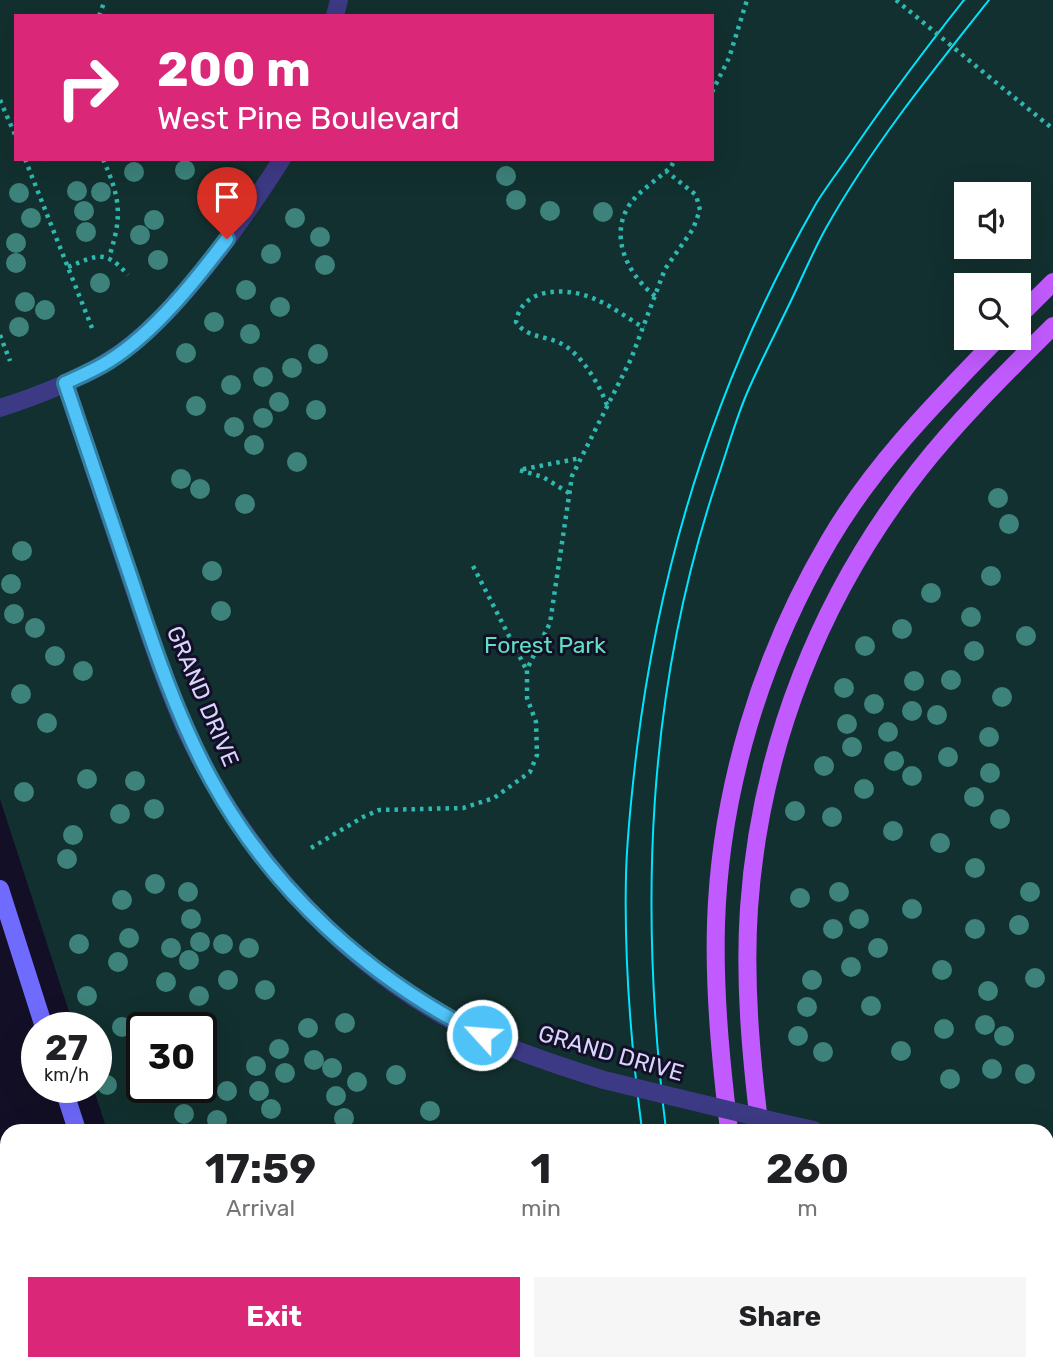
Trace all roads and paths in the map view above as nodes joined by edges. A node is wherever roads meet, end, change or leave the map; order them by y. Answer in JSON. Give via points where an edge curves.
{"nodes":[{"id":1,"x":747,"y":0,"type":"edge"},
{"id":2,"x":896,"y":0,"type":"edge"},
{"id":3,"x":714,"y":88,"type":"edge"},
{"id":4,"x":0,"y":100,"type":"edge"},
{"id":5,"x":1053,"y":130,"type":"edge"},
{"id":6,"x":14,"y":132,"type":"edge"},
{"id":7,"x":26,"y":161,"type":"edge"},
{"id":8,"x":104,"y":161,"type":"edge"},
{"id":9,"x":281,"y":161,"type":"edge"},
{"id":10,"x":674,"y":161,"type":"edge"},
{"id":11,"x":666,"y":171,"type":"junction"},
{"id":12,"x":109,"y":257,"type":"junction"},
{"id":13,"x":68,"y":267,"type":"junction"},
{"id":14,"x":128,"y":275,"type":"dead end"},
{"id":15,"x":1053,"y":282,"type":"edge"},
{"id":16,"x":655,"y":296,"type":"junction"},
{"id":17,"x":1031,"y":304,"type":"edge"},
{"id":18,"x":1053,"y":326,"type":"edge"},
{"id":19,"x":92,"y":328,"type":"dead end"},
{"id":20,"x":644,"y":328,"type":"junction"},
{"id":21,"x":0,"y":335,"type":"edge"},
{"id":22,"x":986,"y":350,"type":"edge"},
{"id":23,"x":9,"y":361,"type":"dead end"},
{"id":24,"x":65,"y":383,"type":"junction"},
{"id":25,"x":607,"y":406,"type":"junction"},
{"id":26,"x":0,"y":408,"type":"edge"},
{"id":27,"x":582,"y":458,"type":"junction"},
{"id":28,"x":569,"y":493,"type":"junction"},
{"id":29,"x":473,"y":566,"type":"dead end"},
{"id":30,"x":527,"y":669,"type":"junction"},
{"id":31,"x":311,"y":848,"type":"dead end"},
{"id":32,"x":0,"y":889,"type":"edge"},
{"id":33,"x":39,"y":1012,"type":"edge"},
{"id":34,"x":68,"y":1103,"type":"edge"},
{"id":35,"x":75,"y":1124,"type":"edge"},
{"id":36,"x":728,"y":1124,"type":"edge"},
{"id":37,"x":759,"y":1124,"type":"edge"},
{"id":38,"x":787,"y":1124,"type":"edge"}],
"edges":[{"from":1,"to":3,"type":"path","via":[[729,58]]},
{"from":2,"to":5,"type":"path","bridge":true},
{"from":4,"to":6,"type":"path"},
{"from":7,"to":13,"type":"path"},
{"from":8,"to":12,"type":"path","via":[[119,202],[118,229]]},
{"from":9,"to":24,"type":"street","via":[[251,207],[172,306],[110,361]]},
{"from":10,"to":11,"type":"path"},
{"from":11,"to":16,"type":"path","via":[[696,195],[700,209],[693,229],[665,269]]},
{"from":11,"to":16,"type":"path","via":[[631,203],[620,224],[628,264],[640,284]]},
{"from":12,"to":13,"type":"path","via":[[93,257]]},
{"from":12,"to":14,"type":"path"},
{"from":13,"to":19,"type":"path"},
{"from":15,"to":17,"type":"main road"},
{"from":16,"to":20,"type":"path"},
{"from":18,"to":37,"type":"main road","via":[[920,468],[880,523],[844,583],[791,701],[770,768],[749,909],[752,1065]]},
{"from":20,"to":25,"type":"path"},
{"from":20,"to":25,"type":"path","via":[[596,299],[568,292],[546,292],[530,298],[518,310],[516,322],[523,332],[562,344],[577,355]]},
{"from":21,"to":23,"type":"path"},
{"from":22,"to":36,"type":"main road","via":[[914,425],[829,541],[782,632],[752,712],[729,816],[716,923],[718,1022]]},
{"from":24,"to":26,"type":"street"},
{"from":24,"to":38,"type":"street","name":"GRAND DRIVE","bridge":true,"via":[[160,666],[187,731],[227,806],[278,877],[316,918],[358,957],[447,1018],[500,1044],[604,1080]]},
{"from":25,"to":27,"type":"path"},
{"from":27,"to":28,"type":"path"},
{"from":27,"to":28,"type":"path","via":[[519,470],[543,477]]},
{"from":28,"to":30,"type":"path","via":[[550,623]]},
{"from":29,"to":30,"type":"path"},
{"from":30,"to":31,"type":"path","via":[[537,755],[530,772],[494,798],[463,808],[379,810]]},
{"from":32,"to":33,"type":"main road"},
{"from":34,"to":35,"type":"main road"}]}
